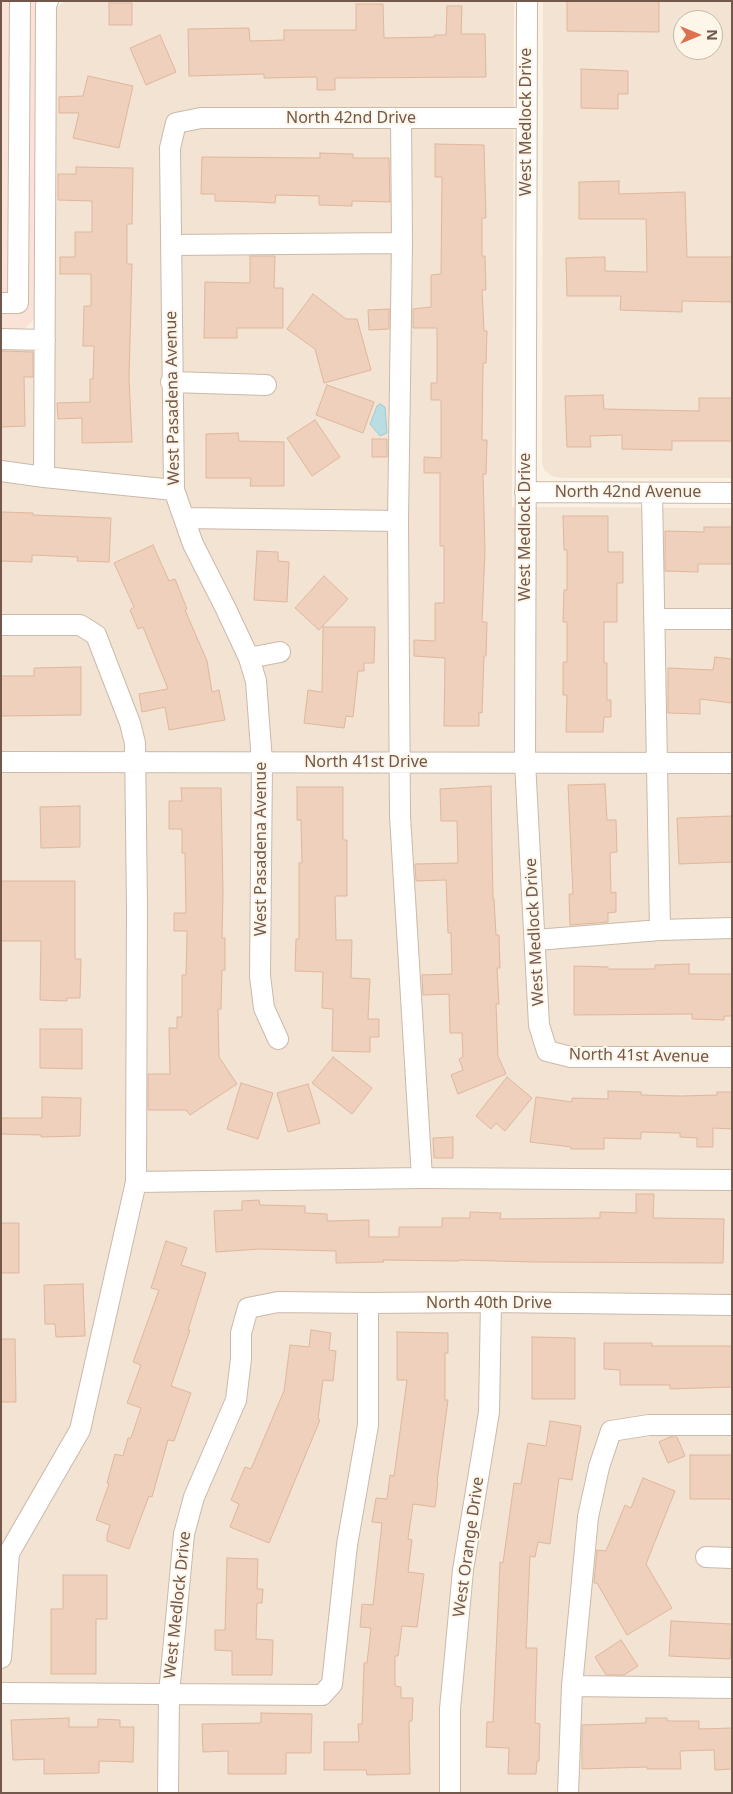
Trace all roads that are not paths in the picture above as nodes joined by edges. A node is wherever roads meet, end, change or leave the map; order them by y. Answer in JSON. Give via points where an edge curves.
{"nodes":[{"id":1,"x":20,"y":1,"type":"edge"},
{"id":2,"x":48,"y":1,"type":"edge"},
{"id":3,"x":527,"y":1,"type":"edge"},
{"id":4,"x":401,"y":118,"type":"junction"},
{"id":5,"x":526,"y":118,"type":"junction"},
{"id":6,"x":176,"y":122,"type":"joint"},
{"id":7,"x":402,"y":243,"type":"junction"},
{"id":8,"x":171,"y":245,"type":"junction"},
{"id":9,"x":1,"y":303,"type":"edge"},
{"id":10,"x":1,"y":340,"type":"edge"},
{"id":11,"x":45,"y":340,"type":"junction"},
{"id":12,"x":171,"y":382,"type":"junction"},
{"id":13,"x":266,"y":385,"type":"dead end"},
{"id":14,"x":1,"y":471,"type":"edge"},
{"id":15,"x":44,"y":477,"type":"junction"},
{"id":16,"x":174,"y":490,"type":"junction"},
{"id":17,"x":525,"y":492,"type":"junction"},
{"id":18,"x":652,"y":492,"type":"junction"},
{"id":19,"x":732,"y":493,"type":"edge"},
{"id":20,"x":184,"y":518,"type":"junction"},
{"id":21,"x":398,"y":521,"type":"junction"},
{"id":22,"x":654,"y":619,"type":"junction"},
{"id":23,"x":732,"y":619,"type":"edge"},
{"id":24,"x":1,"y":625,"type":"edge"},
{"id":25,"x":280,"y":652,"type":"dead end"},
{"id":26,"x":248,"y":658,"type":"junction"},
{"id":27,"x":1,"y":762,"type":"edge"},
{"id":28,"x":136,"y":762,"type":"junction"},
{"id":29,"x":262,"y":762,"type":"junction"},
{"id":30,"x":399,"y":762,"type":"junction"},
{"id":31,"x":525,"y":762,"type":"junction"},
{"id":32,"x":658,"y":763,"type":"junction"},
{"id":33,"x":731,"y":763,"type":"edge"},
{"id":34,"x":732,"y":928,"type":"edge"},
{"id":35,"x":660,"y":930,"type":"junction"},
{"id":36,"x":536,"y":940,"type":"junction"},
{"id":37,"x":278,"y":1039,"type":"dead end"},
{"id":38,"x":547,"y":1051,"type":"joint"},
{"id":39,"x":732,"y":1057,"type":"edge"},
{"id":40,"x":422,"y":1178,"type":"junction"},
{"id":41,"x":732,"y":1180,"type":"edge"},
{"id":42,"x":136,"y":1182,"type":"junction"},
{"id":43,"x":491,"y":1302,"type":"junction"},
{"id":44,"x":368,"y":1304,"type":"junction"},
{"id":45,"x":732,"y":1305,"type":"edge"},
{"id":46,"x":248,"y":1308,"type":"joint"},
{"id":47,"x":732,"y":1425,"type":"edge"},
{"id":48,"x":706,"y":1557,"type":"dead end"},
{"id":49,"x":732,"y":1558,"type":"edge"},
{"id":50,"x":1,"y":1658,"type":"edge"},
{"id":51,"x":572,"y":1686,"type":"junction"},
{"id":52,"x":732,"y":1688,"type":"edge"},
{"id":53,"x":1,"y":1693,"type":"edge"},
{"id":54,"x":169,"y":1694,"type":"junction"},
{"id":55,"x":168,"y":1793,"type":"edge"},
{"id":56,"x":450,"y":1793,"type":"edge"},
{"id":57,"x":568,"y":1793,"type":"edge"}],
"edges":[{"from":1,"to":9,"type":"street","via":[[18,303]]},
{"from":2,"to":11,"type":"street"},
{"from":3,"to":5,"type":"street","name":"West Medlock Drive"},
{"from":4,"to":5,"type":"street","name":"North 42nd Drive"},
{"from":4,"to":6,"type":"street","name":"North 42nd Drive","via":[[201,118]]},
{"from":4,"to":7,"type":"street"},
{"from":5,"to":17,"type":"street","name":"West Medlock Drive"},
{"from":6,"to":8,"type":"street","name":"West Pasadena Avenue","via":[[170,148]]},
{"from":7,"to":8,"type":"street"},
{"from":7,"to":21,"type":"street"},
{"from":8,"to":12,"type":"street","name":"West Pasadena Avenue"},
{"from":10,"to":11,"type":"street"},
{"from":11,"to":15,"type":"street"},
{"from":12,"to":13,"type":"street"},
{"from":12,"to":16,"type":"street","name":"West Pasadena Avenue"},
{"from":14,"to":15,"type":"street"},
{"from":15,"to":16,"type":"street"},
{"from":16,"to":20,"type":"street","name":"West Pasadena Avenue"},
{"from":17,"to":18,"type":"street","name":"North 42nd Avenue"},
{"from":17,"to":31,"type":"street","name":"West Medlock Drive"},
{"from":18,"to":19,"type":"street","name":"North 42nd Avenue"},
{"from":18,"to":22,"type":"street"},
{"from":20,"to":21,"type":"street"},
{"from":20,"to":26,"type":"street","name":"West Pasadena Avenue","via":[[193,544]]},
{"from":21,"to":30,"type":"street"},
{"from":22,"to":23,"type":"street"},
{"from":22,"to":32,"type":"street"},
{"from":24,"to":28,"type":"street","via":[[80,626],[96,635],[130,723]]},
{"from":25,"to":26,"type":"street"},
{"from":26,"to":29,"type":"street","name":"West Pasadena Avenue","via":[[256,681]]},
{"from":27,"to":28,"type":"street","name":"North 41st Drive"},
{"from":28,"to":29,"type":"street","name":"North 41st Drive"},
{"from":28,"to":42,"type":"street"},
{"from":29,"to":30,"type":"street","name":"North 41st Drive"},
{"from":29,"to":37,"type":"street","name":"West Pasadena Avenue","via":[[260,976],[264,1008]]},
{"from":30,"to":31,"type":"street","name":"North 41st Drive"},
{"from":30,"to":40,"type":"street"},
{"from":31,"to":32,"type":"street","name":"North 41st Drive"},
{"from":31,"to":36,"type":"street","name":"West Medlock Drive"},
{"from":32,"to":33,"type":"street","name":"North 41st Drive"},
{"from":32,"to":35,"type":"street"},
{"from":34,"to":35,"type":"street"},
{"from":35,"to":36,"type":"street"},
{"from":36,"to":38,"type":"street","name":"West Medlock Drive","via":[[539,1025]]},
{"from":38,"to":39,"type":"street","name":"North 41st Avenue","via":[[571,1057]]},
{"from":40,"to":41,"type":"street"},
{"from":40,"to":42,"type":"street"},
{"from":42,"to":50,"type":"street","via":[[80,1430],[8,1553]]},
{"from":43,"to":44,"type":"street","name":"North 40th Drive"},
{"from":43,"to":45,"type":"street","name":"North 40th Drive"},
{"from":43,"to":56,"type":"street","name":"West Orange Drive","via":[[489,1412],[463,1570],[450,1709]]},
{"from":44,"to":46,"type":"street","name":"North 40th Drive","via":[[278,1302]]},
{"from":44,"to":54,"type":"street","via":[[368,1425],[348,1545],[332,1684],[322,1695]]},
{"from":46,"to":54,"type":"street","name":"West Medlock Drive","via":[[241,1333],[236,1400],[194,1497],[184,1534]]},
{"from":47,"to":51,"type":"street","via":[[649,1425],[610,1431],[598,1467],[588,1518]]},
{"from":48,"to":49,"type":"street"},
{"from":51,"to":52,"type":"street"},
{"from":51,"to":57,"type":"street"},
{"from":53,"to":54,"type":"street"},
{"from":54,"to":55,"type":"street","name":"West Medlock Drive"}]}
